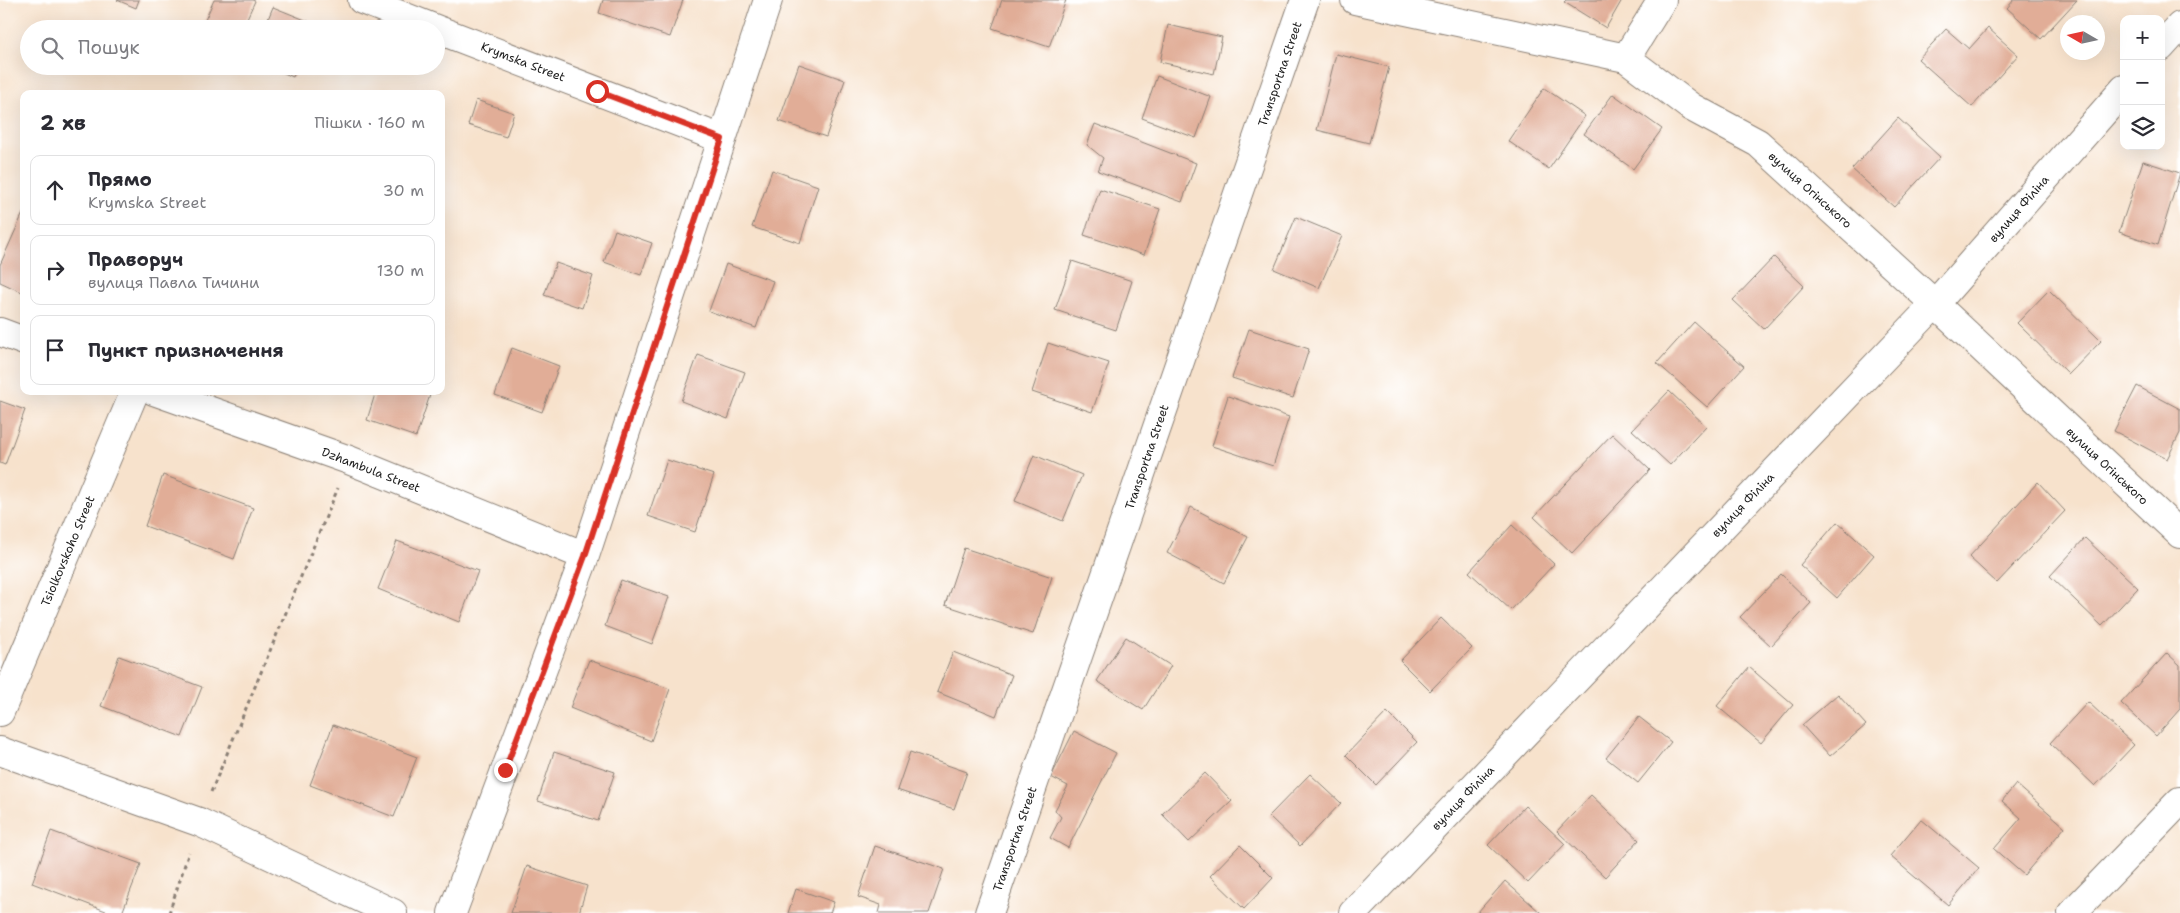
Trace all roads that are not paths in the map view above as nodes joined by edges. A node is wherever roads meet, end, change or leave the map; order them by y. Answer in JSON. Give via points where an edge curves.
{"nodes":[{"id":1,"x":362,"y":0,"type":"edge"},
{"id":2,"x":768,"y":0,"type":"edge"},
{"id":3,"x":1306,"y":0,"type":"edge"},
{"id":4,"x":1355,"y":0,"type":"edge"},
{"id":5,"x":1662,"y":0,"type":"edge"},
{"id":6,"x":413,"y":20,"type":"edge"},
{"id":7,"x":2180,"y":26,"type":"edge"},
{"id":8,"x":445,"y":32,"type":"edge"},
{"id":9,"x":2165,"y":43,"type":"edge"},
{"id":10,"x":1626,"y":58,"type":"junction"},
{"id":11,"x":2120,"y":95,"type":"edge"},
{"id":12,"x":722,"y":139,"type":"junction"},
{"id":13,"x":1935,"y":304,"type":"junction"},
{"id":14,"x":0,"y":332,"type":"edge"},
{"id":15,"x":20,"y":340,"type":"edge"},
{"id":16,"x":133,"y":395,"type":"edge"},
{"id":17,"x":165,"y":395,"type":"edge"},
{"id":18,"x":2180,"y":534,"type":"edge"},
{"id":19,"x":585,"y":556,"type":"junction"},
{"id":20,"x":0,"y":712,"type":"edge"},
{"id":21,"x":0,"y":751,"type":"edge"},
{"id":22,"x":2180,"y":801,"type":"edge"},
{"id":23,"x":393,"y":913,"type":"edge"},
{"id":24,"x":452,"y":913,"type":"edge"},
{"id":25,"x":989,"y":913,"type":"edge"},
{"id":26,"x":1353,"y":913,"type":"edge"},
{"id":27,"x":2072,"y":913,"type":"edge"}],
"edges":[{"from":1,"to":6,"type":"street","name":"Krymska Street"},
{"from":2,"to":12,"type":"street"},
{"from":3,"to":25,"type":"street","name":"Transportna Street"},
{"from":4,"to":10,"type":"street","name":"вулиця Огінського"},
{"from":5,"to":10,"type":"street"},
{"from":7,"to":9,"type":"street"},
{"from":8,"to":12,"type":"street","name":"Krymska Street"},
{"from":10,"to":13,"type":"street","name":"вулиця Огінського","via":[[1691,107],[1758,142]]},
{"from":11,"to":13,"type":"street","name":"вулиця Філіна"},
{"from":12,"to":19,"type":"street"},
{"from":13,"to":18,"type":"street","name":"вулиця Огінського"},
{"from":13,"to":26,"type":"street","name":"вулиця Філіна"},
{"from":14,"to":15,"type":"street"},
{"from":16,"to":20,"type":"street","name":"Tsiolkovskoho Street"},
{"from":17,"to":19,"type":"street","name":"Dzhambula Street","via":[[350,460]]},
{"from":19,"to":24,"type":"street"},
{"from":21,"to":23,"type":"street","via":[[199,822]]},
{"from":22,"to":27,"type":"street"}]}
